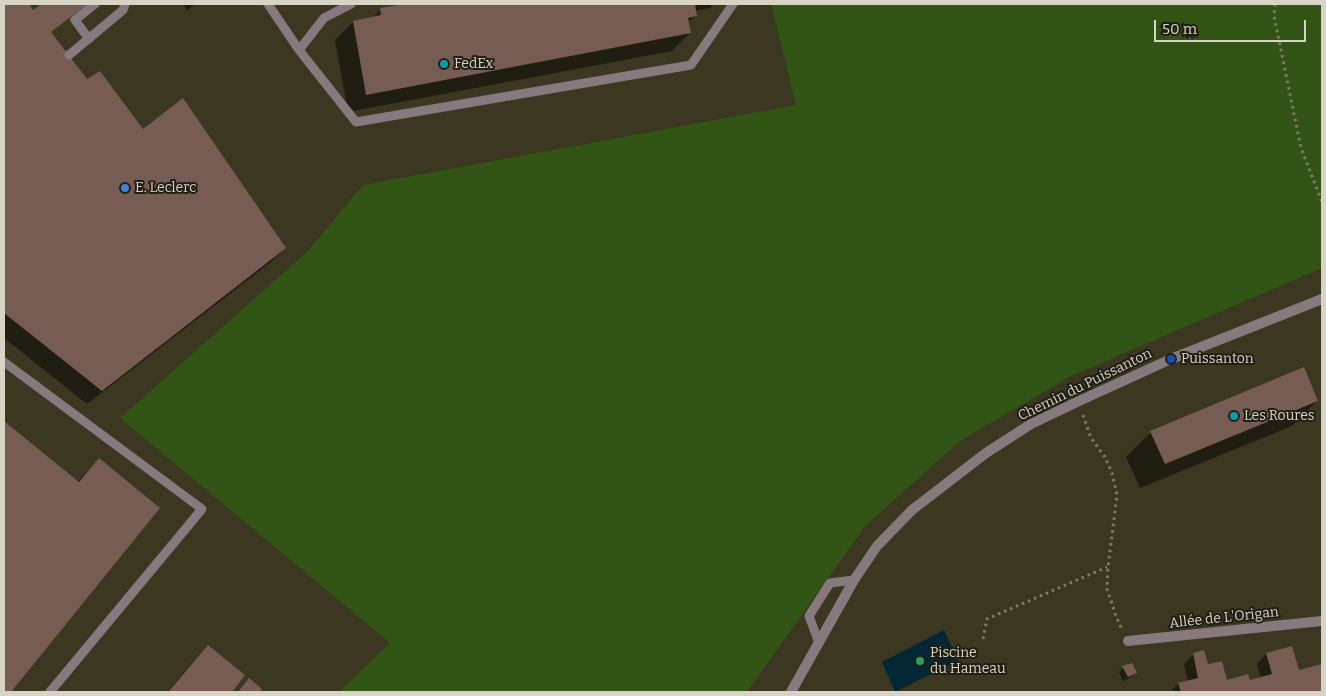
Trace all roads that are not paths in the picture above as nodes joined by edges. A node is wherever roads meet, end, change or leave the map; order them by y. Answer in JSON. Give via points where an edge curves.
{"nodes":[{"id":1,"x":95,"y":4,"type":"edge"},
{"id":2,"x":125,"y":4,"type":"edge"},
{"id":3,"x":268,"y":4,"type":"edge"},
{"id":4,"x":351,"y":4,"type":"edge"},
{"id":5,"x":733,"y":4,"type":"edge"},
{"id":6,"x":89,"y":39,"type":"junction"},
{"id":7,"x":299,"y":50,"type":"junction"},
{"id":8,"x":69,"y":55,"type":"dead end"},
{"id":9,"x":1322,"y":298,"type":"edge"},
{"id":10,"x":4,"y":362,"type":"edge"},
{"id":11,"x":854,"y":580,"type":"junction"},
{"id":12,"x":1322,"y":621,"type":"edge"},
{"id":13,"x":1128,"y":641,"type":"road end"},
{"id":14,"x":819,"y":643,"type":"junction"},
{"id":15,"x":50,"y":692,"type":"edge"},
{"id":16,"x":791,"y":692,"type":"edge"}],
"edges":[{"from":1,"to":6,"type":"lane","via":[[75,20]]},
{"from":2,"to":6,"type":"lane","via":[[123,10]]},
{"from":3,"to":7,"type":"lane"},
{"from":4,"to":7,"type":"lane","via":[[324,18]]},
{"from":5,"to":7,"type":"lane","via":[[691,65],[356,122]]},
{"from":6,"to":8,"type":"lane"},
{"from":9,"to":11,"type":"street","name":"Chemin du Puissanton","via":[[1171,359],[1031,424],[986,452],[912,510],[877,546]]},
{"from":10,"to":15,"type":"lane","via":[[202,509]]},
{"from":11,"to":14,"type":"street","name":"Chemin du Puissanton"},
{"from":11,"to":14,"type":"lane","via":[[830,583],[809,616]]},
{"from":12,"to":13,"type":"street","name":"Allée de L'Origan"},
{"from":14,"to":16,"type":"street","name":"Chemin du Puissanton"}]}
